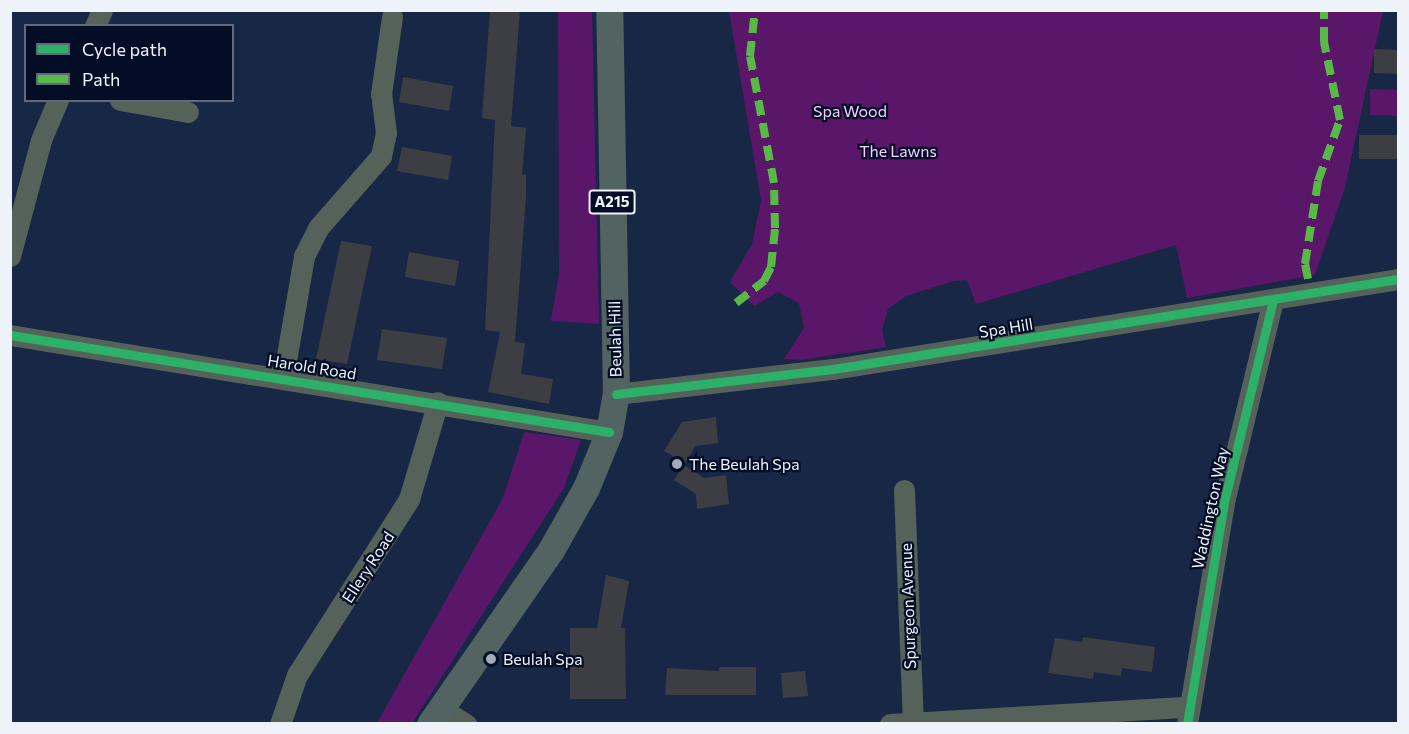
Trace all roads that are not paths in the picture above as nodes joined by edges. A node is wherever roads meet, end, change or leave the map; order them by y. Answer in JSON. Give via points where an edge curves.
{"nodes":[{"id":1,"x":102,"y":10,"type":"edge"},
{"id":2,"x":609,"y":10,"type":"edge"},
{"id":3,"x":392,"y":17,"type":"dead end"},
{"id":4,"x":96,"y":24,"type":"edge"},
{"id":5,"x":57,"y":102,"type":"edge"},
{"id":6,"x":131,"y":102,"type":"edge"},
{"id":7,"x":188,"y":112,"type":"dead end"},
{"id":8,"x":10,"y":256,"type":"edge"},
{"id":9,"x":1398,"y":279,"type":"edge"},
{"id":10,"x":1273,"y":300,"type":"junction"},
{"id":11,"x":10,"y":335,"type":"edge"},
{"id":12,"x":284,"y":378,"type":"junction"},
{"id":13,"x":616,"y":394,"type":"junction"},
{"id":14,"x":438,"y":402,"type":"junction"},
{"id":15,"x":609,"y":432,"type":"junction"},
{"id":16,"x":904,"y":490,"type":"dead end"},
{"id":17,"x":1188,"y":715,"type":"edge"},
{"id":18,"x":435,"y":716,"type":"edge"},
{"id":19,"x":280,"y":723,"type":"edge"},
{"id":20,"x":466,"y":723,"type":"edge"},
{"id":21,"x":890,"y":723,"type":"edge"},
{"id":22,"x":913,"y":723,"type":"edge"}],
"edges":[{"from":1,"to":4,"type":"street"},
{"from":2,"to":13,"type":"main road","name":"Beulah Hill","number":"A215"},
{"from":3,"to":12,"type":"street","via":[[381,94],[386,134],[381,156],[318,228],[304,256]]},
{"from":5,"to":8,"type":"street","via":[[41,140]]},
{"from":6,"to":7,"type":"street"},
{"from":9,"to":10,"type":"street","name":"Spa Hill"},
{"from":10,"to":13,"type":"street","name":"Spa Hill","via":[[788,376]]},
{"from":10,"to":17,"type":"street","name":"Waddington Way","via":[[1225,498]]},
{"from":11,"to":12,"type":"street","name":"Harold Road"},
{"from":12,"to":14,"type":"street","name":"Harold Road"},
{"from":13,"to":15,"type":"main road","name":"Beulah Hill","number":"A215"},
{"from":14,"to":15,"type":"street","name":"Harold Road"},
{"from":14,"to":19,"type":"street","name":"Ellery Road","via":[[409,499],[297,675]]},
{"from":15,"to":18,"type":"main road","name":"Beulah Hill","number":"A215","via":[[586,488],[551,550]]},
{"from":16,"to":22,"type":"street","name":"Spurgeon Avenue"},
{"from":17,"to":22,"type":"street"},
{"from":18,"to":20,"type":"street"},
{"from":21,"to":22,"type":"street"}]}
